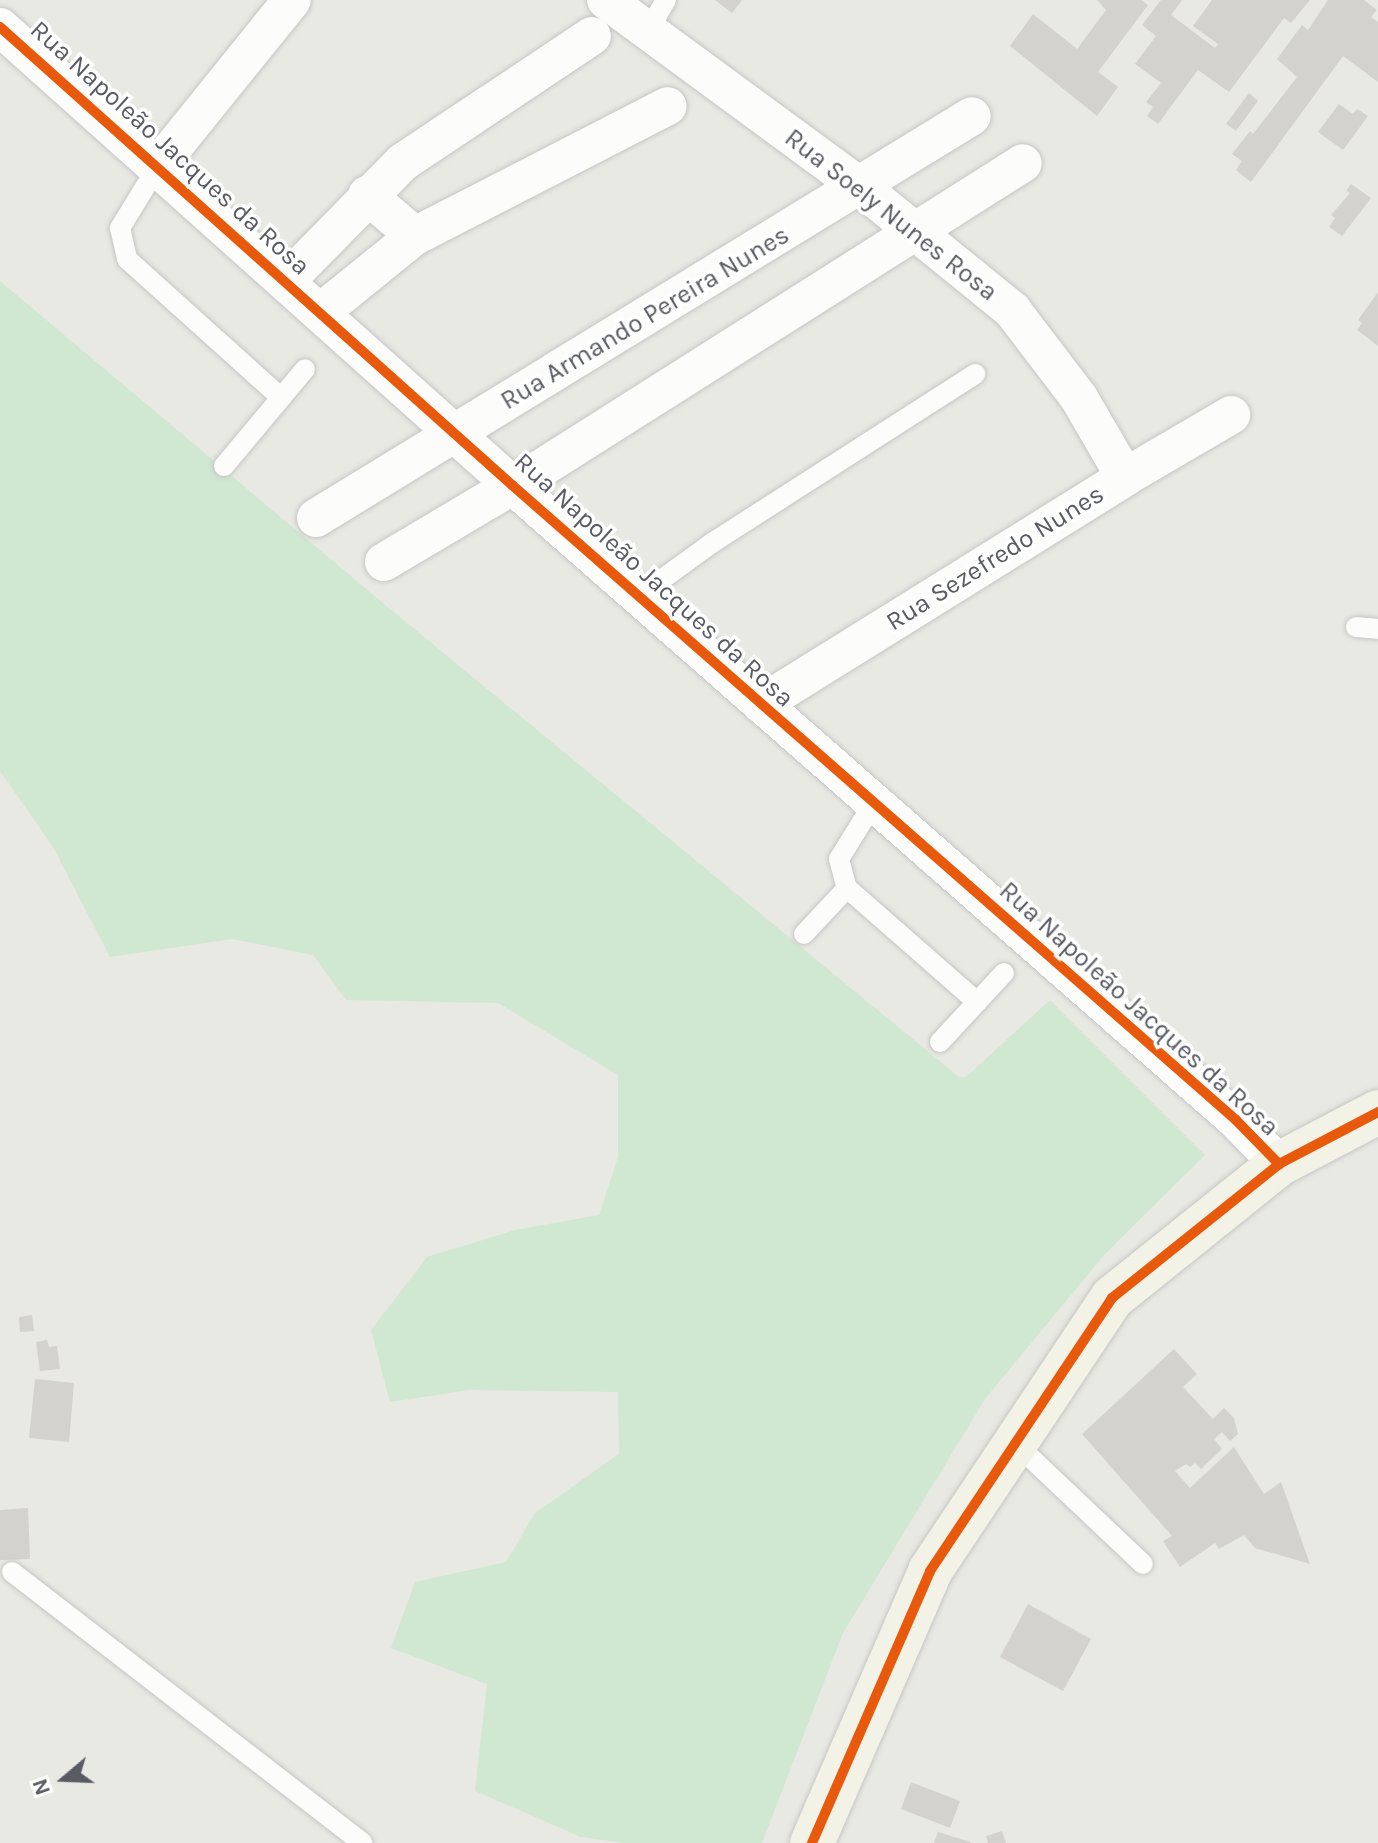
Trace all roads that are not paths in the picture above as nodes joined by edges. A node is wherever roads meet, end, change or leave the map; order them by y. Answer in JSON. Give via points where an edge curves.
{"nodes":[{"id":1,"x":292,"y":0,"type":"edge"},
{"id":2,"x":606,"y":0,"type":"edge"},
{"id":3,"x":657,"y":16,"type":"edge"},
{"id":4,"x":0,"y":27,"type":"edge"},
{"id":5,"x":592,"y":36,"type":"dead end"},
{"id":6,"x":668,"y":106,"type":"dead end"},
{"id":7,"x":972,"y":116,"type":"dead end"},
{"id":8,"x":1023,"y":163,"type":"dead end"},
{"id":9,"x":158,"y":166,"type":"junction"},
{"id":10,"x":859,"y":186,"type":"junction"},
{"id":11,"x":367,"y":195,"type":"junction"},
{"id":12,"x":915,"y":230,"type":"junction"},
{"id":13,"x":415,"y":236,"type":"junction"},
{"id":14,"x":286,"y":281,"type":"junction"},
{"id":15,"x":321,"y":312,"type":"junction"},
{"id":16,"x":305,"y":369,"type":"dead end"},
{"id":17,"x":975,"y":374,"type":"dead end"},
{"id":18,"x":280,"y":397,"type":"junction"},
{"id":19,"x":1231,"y":415,"type":"dead end"},
{"id":20,"x":458,"y":433,"type":"junction"},
{"id":21,"x":224,"y":466,"type":"dead end"},
{"id":22,"x":1125,"y":477,"type":"junction"},
{"id":23,"x":512,"y":485,"type":"junction"},
{"id":24,"x":316,"y":518,"type":"dead end"},
{"id":25,"x":384,"y":562,"type":"dead end"},
{"id":26,"x":639,"y":596,"type":"junction"},
{"id":27,"x":1356,"y":627,"type":"dead end"},
{"id":28,"x":1378,"y":629,"type":"edge"},
{"id":29,"x":761,"y":704,"type":"junction"},
{"id":30,"x":873,"y":804,"type":"junction"},
{"id":31,"x":847,"y":888,"type":"junction"},
{"id":32,"x":804,"y":934,"type":"dead end"},
{"id":33,"x":1004,"y":973,"type":"dead end"},
{"id":34,"x":977,"y":1002,"type":"junction"},
{"id":35,"x":940,"y":1042,"type":"dead end"},
{"id":36,"x":1378,"y":1112,"type":"edge"},
{"id":37,"x":1279,"y":1164,"type":"junction"},
{"id":38,"x":1015,"y":1443,"type":"junction"},
{"id":39,"x":1143,"y":1564,"type":"dead end"},
{"id":40,"x":12,"y":1572,"type":"dead end"},
{"id":41,"x":363,"y":1843,"type":"edge"},
{"id":42,"x":812,"y":1843,"type":"edge"}],
"edges":[{"from":1,"to":9,"type":"street"},
{"from":2,"to":3,"type":"street","name":"Rua Soely Nunes Rosa"},
{"from":3,"to":10,"type":"street","name":"Rua Soely Nunes Rosa"},
{"from":4,"to":9,"type":"street","name":"Rua Napoleão Jacques da Rosa"},
{"from":5,"to":11,"type":"street","via":[[403,162]]},
{"from":6,"to":13,"type":"street"},
{"from":7,"to":10,"type":"street","name":"Rua Armando Pereira Nunes"},
{"from":8,"to":12,"type":"street"},
{"from":9,"to":14,"type":"street","name":"Rua Napoleão Jacques da Rosa"},
{"from":9,"to":18,"type":"lane","via":[[120,228],[127,259]]},
{"from":10,"to":12,"type":"street","name":"Rua Soely Nunes Rosa"},
{"from":10,"to":20,"type":"street","name":"Rua Armando Pereira Nunes"},
{"from":11,"to":13,"type":"street"},
{"from":11,"to":14,"type":"street"},
{"from":12,"to":22,"type":"street","name":"Rua Soely Nunes Rosa","via":[[1012,310],[1079,398]]},
{"from":12,"to":23,"type":"street"},
{"from":13,"to":15,"type":"street"},
{"from":14,"to":15,"type":"street","name":"Rua Napoleão Jacques da Rosa"},
{"from":15,"to":20,"type":"street","name":"Rua Napoleão Jacques da Rosa"},
{"from":16,"to":18,"type":"lane"},
{"from":17,"to":26,"type":"lane"},
{"from":18,"to":21,"type":"lane"},
{"from":19,"to":22,"type":"street","name":"Rua Sezefredo Nunes"},
{"from":20,"to":23,"type":"street","name":"Rua Napoleão Jacques da Rosa"},
{"from":20,"to":24,"type":"street","name":"Rua Armando Pereira Nunes"},
{"from":22,"to":29,"type":"street","name":"Rua Sezefredo Nunes"},
{"from":23,"to":25,"type":"street"},
{"from":23,"to":26,"type":"street","name":"Rua Napoleão Jacques da Rosa"},
{"from":26,"to":29,"type":"street","name":"Rua Napoleão Jacques da Rosa"},
{"from":27,"to":28,"type":"lane"},
{"from":29,"to":30,"type":"street","name":"Rua Napoleão Jacques da Rosa"},
{"from":30,"to":31,"type":"lane","via":[[839,859]]},
{"from":30,"to":37,"type":"street","name":"Rua Napoleão Jacques da Rosa","via":[[1236,1120]]},
{"from":31,"to":32,"type":"lane"},
{"from":31,"to":34,"type":"lane"},
{"from":33,"to":34,"type":"lane"},
{"from":34,"to":35,"type":"lane"},
{"from":36,"to":37,"type":"main road"},
{"from":37,"to":38,"type":"main road","via":[[1112,1298]]},
{"from":38,"to":39,"type":"lane"},
{"from":38,"to":42,"type":"main road","via":[[930,1571]]},
{"from":40,"to":41,"type":"lane"}]}
